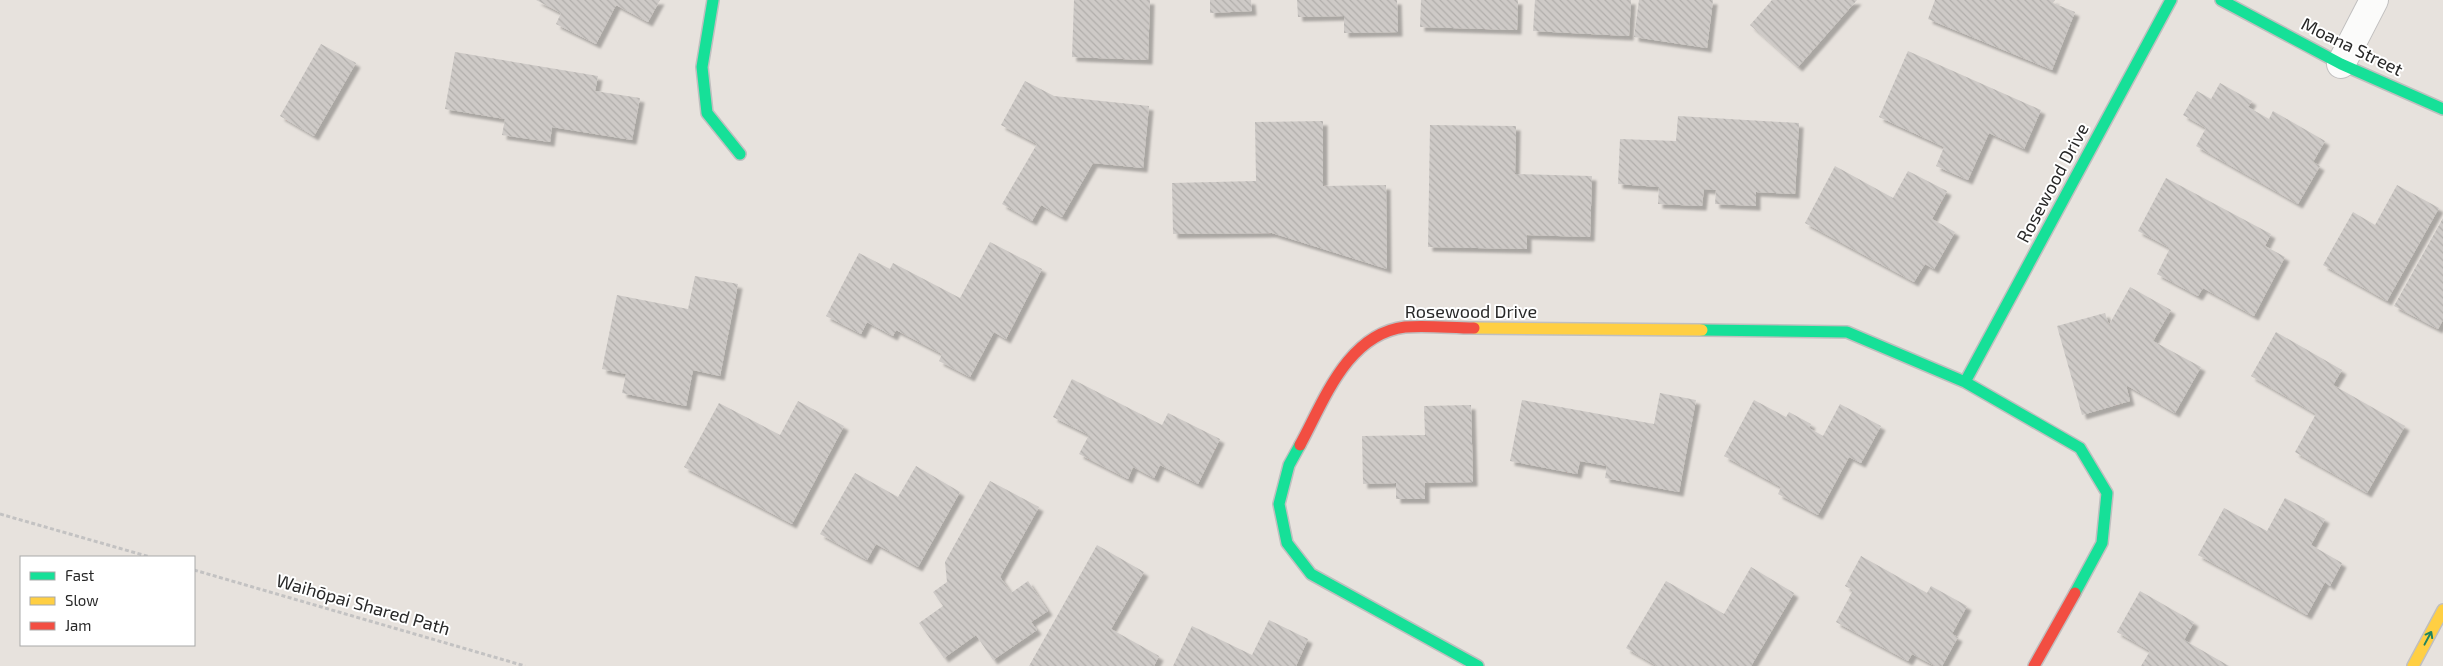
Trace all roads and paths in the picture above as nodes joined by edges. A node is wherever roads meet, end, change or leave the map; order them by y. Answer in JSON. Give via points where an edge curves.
{"nodes":[{"id":1,"x":713,"y":0,"type":"edge"},
{"id":2,"x":2171,"y":0,"type":"edge"},
{"id":3,"x":2221,"y":0,"type":"edge"},
{"id":4,"x":2374,"y":0,"type":"edge"},
{"id":5,"x":2341,"y":64,"type":"junction"},
{"id":6,"x":2443,"y":109,"type":"edge"},
{"id":7,"x":740,"y":154,"type":"dead end"},
{"id":8,"x":1965,"y":382,"type":"junction"},
{"id":9,"x":0,"y":514,"type":"edge"},
{"id":10,"x":147,"y":556,"type":"edge"},
{"id":11,"x":195,"y":570,"type":"edge"},
{"id":12,"x":2443,"y":610,"type":"edge"},
{"id":13,"x":524,"y":666,"type":"edge"},
{"id":14,"x":1478,"y":666,"type":"edge"},
{"id":15,"x":2034,"y":666,"type":"edge"},
{"id":16,"x":2413,"y":666,"type":"edge"}],
"edges":[{"from":1,"to":7,"type":"street","via":[[702,67],[707,113]]},
{"from":2,"to":8,"type":"street","name":"Rosewood Drive"},
{"from":3,"to":5,"type":"street","name":"Moana Street"},
{"from":4,"to":5,"type":"street"},
{"from":5,"to":6,"type":"street","name":"Moana Street"},
{"from":8,"to":14,"type":"street","name":"Rosewood Drive","via":[[1847,332],[1404,327],[1370,339],[1345,363],[1289,465],[1279,504],[1287,543],[1311,574]]},
{"from":8,"to":15,"type":"street","name":"Rosewood Drive","via":[[2080,448],[2107,493],[2102,543]]},
{"from":9,"to":10,"type":"path"},
{"from":11,"to":13,"type":"path","name":"Waihōpai Shared Path"},
{"from":16,"to":12,"type":"street","one_way":true}]}
